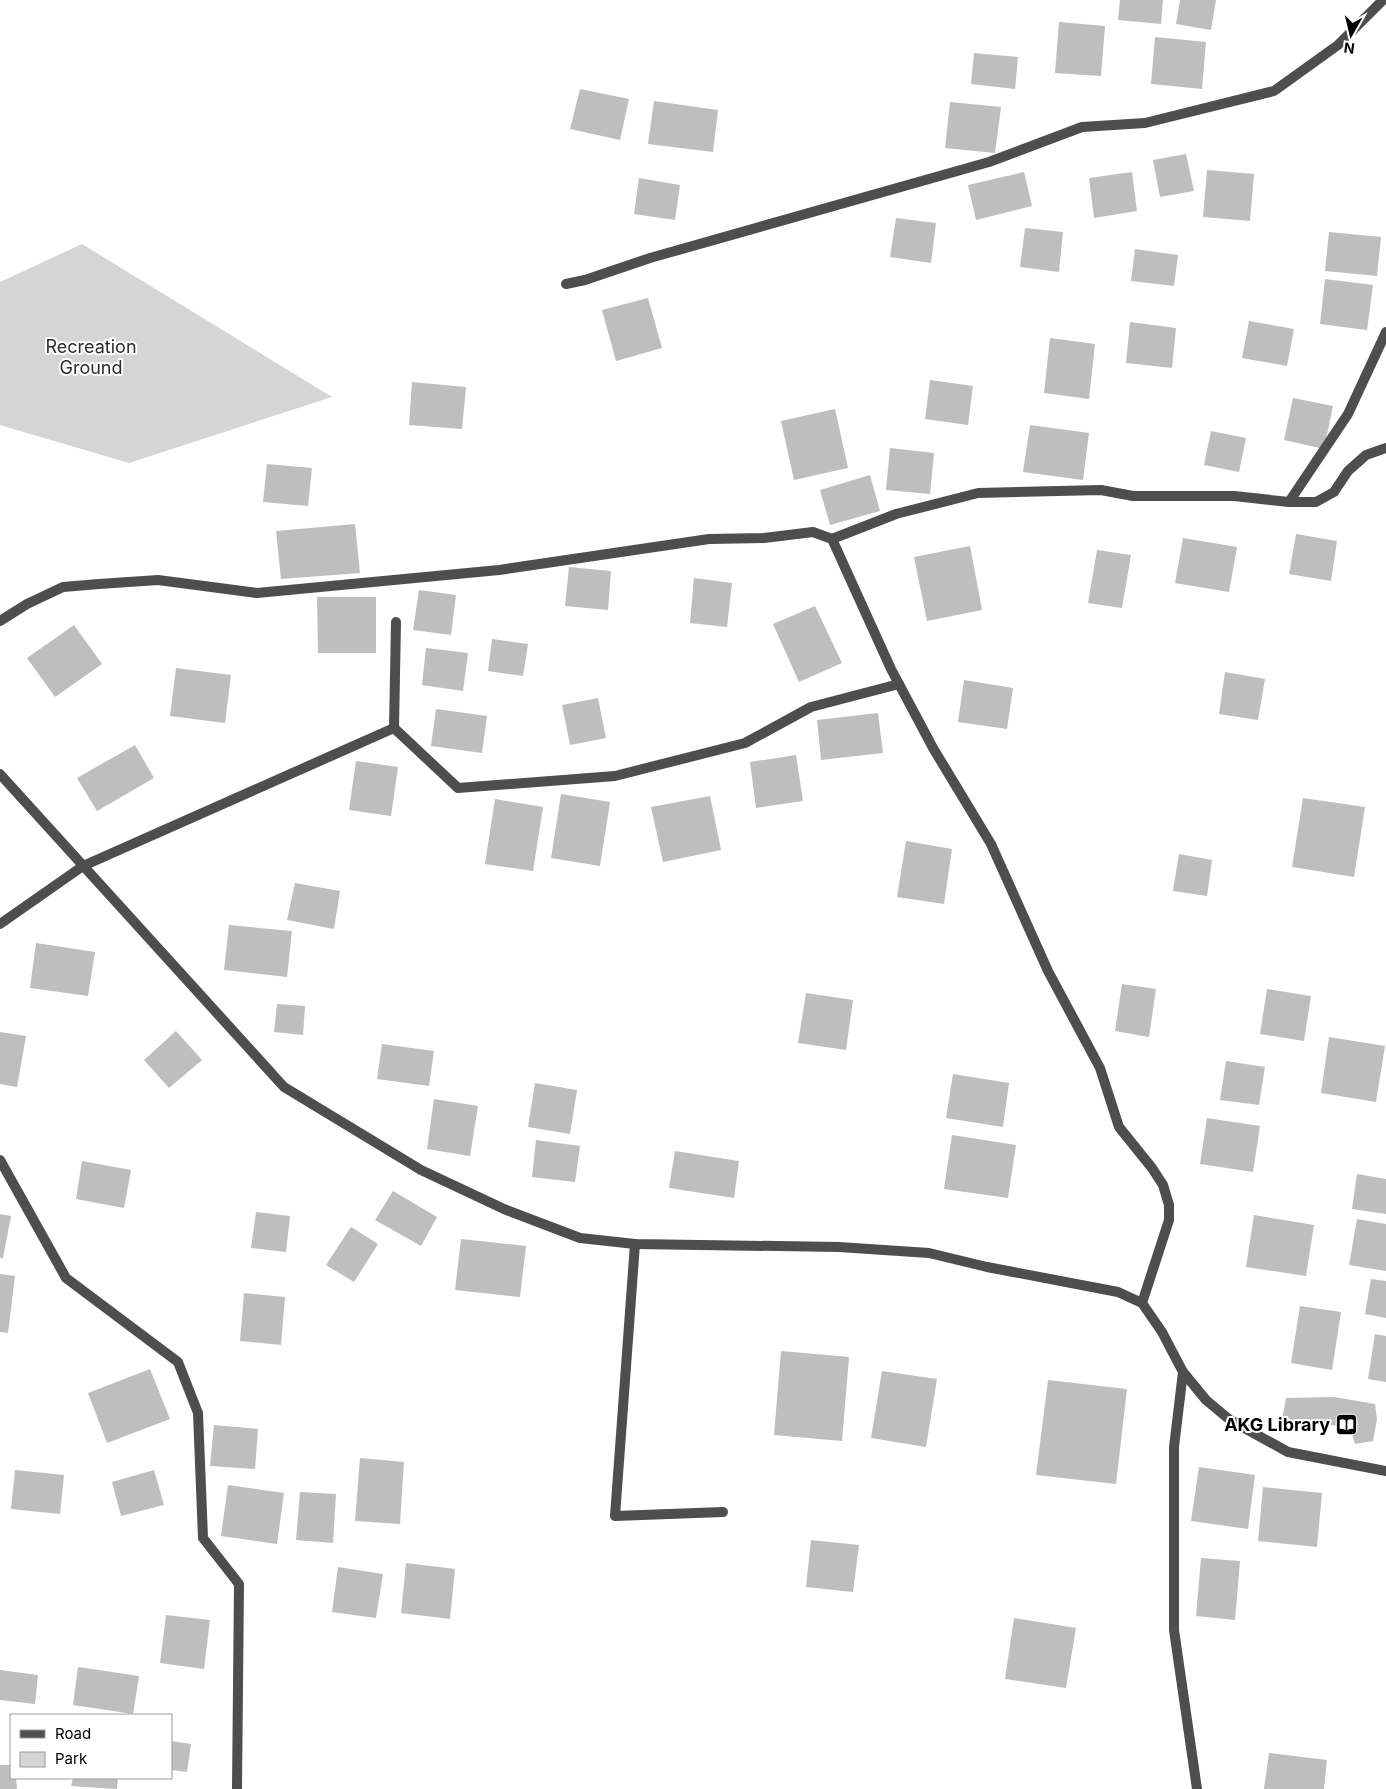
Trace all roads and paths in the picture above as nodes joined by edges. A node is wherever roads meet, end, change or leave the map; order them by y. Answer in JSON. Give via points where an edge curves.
{"nodes":[{"id":1,"x":1383,"y":0,"type":"edge"},
{"id":2,"x":566,"y":284,"type":"dead end"},
{"id":3,"x":1386,"y":332,"type":"edge"},
{"id":4,"x":1386,"y":448,"type":"edge"},
{"id":5,"x":1288,"y":502,"type":"junction"},
{"id":6,"x":832,"y":539,"type":"junction"},
{"id":7,"x":0,"y":621,"type":"edge"},
{"id":8,"x":396,"y":622,"type":"dead end"},
{"id":9,"x":899,"y":684,"type":"junction"},
{"id":10,"x":394,"y":728,"type":"junction"},
{"id":11,"x":0,"y":774,"type":"edge"},
{"id":12,"x":83,"y":866,"type":"junction"},
{"id":13,"x":0,"y":924,"type":"edge"},
{"id":14,"x":0,"y":1160,"type":"edge"},
{"id":15,"x":635,"y":1244,"type":"junction"},
{"id":16,"x":1142,"y":1303,"type":"junction"},
{"id":17,"x":1183,"y":1372,"type":"junction"},
{"id":18,"x":1386,"y":1471,"type":"edge"},
{"id":19,"x":723,"y":1512,"type":"dead end"},
{"id":20,"x":237,"y":1789,"type":"edge"},
{"id":21,"x":1197,"y":1789,"type":"edge"}],
"edges":[{"from":1,"to":2,"type":"street","via":[[1338,46],[1274,91],[1145,123],[1082,127],[990,162]]},
{"from":3,"to":5,"type":"street","via":[[1348,414]]},
{"from":4,"to":5,"type":"street","via":[[1366,455],[1348,471],[1334,492],[1316,502]]},
{"from":5,"to":6,"type":"street","via":[[1234,496],[1133,496],[1101,490],[978,493],[896,514]]},
{"from":6,"to":7,"type":"street","via":[[813,532],[764,538],[709,539],[499,570],[257,593],[158,580],[99,584],[62,588]]},
{"from":6,"to":9,"type":"street"},
{"from":8,"to":10,"type":"street"},
{"from":9,"to":10,"type":"street","via":[[811,707],[745,743],[615,776],[458,788]]},
{"from":9,"to":16,"type":"street","via":[[991,844],[1048,971],[1100,1068],[1119,1126],[1163,1185],[1169,1205],[1169,1220]]},
{"from":10,"to":12,"type":"street"},
{"from":11,"to":12,"type":"street"},
{"from":12,"to":13,"type":"street"},
{"from":12,"to":15,"type":"street","via":[[284,1087],[421,1170],[504,1209],[580,1238]]},
{"from":14,"to":20,"type":"street","via":[[66,1278],[178,1362],[198,1413],[203,1538],[239,1584]]},
{"from":15,"to":16,"type":"street","via":[[839,1247],[929,1253],[1118,1292]]},
{"from":15,"to":19,"type":"street","via":[[615,1516]]},
{"from":16,"to":17,"type":"street"},
{"from":17,"to":18,"type":"street","via":[[1206,1400],[1230,1420],[1288,1452]]},
{"from":17,"to":21,"type":"street","via":[[1174,1447],[1174,1630]]}]}
